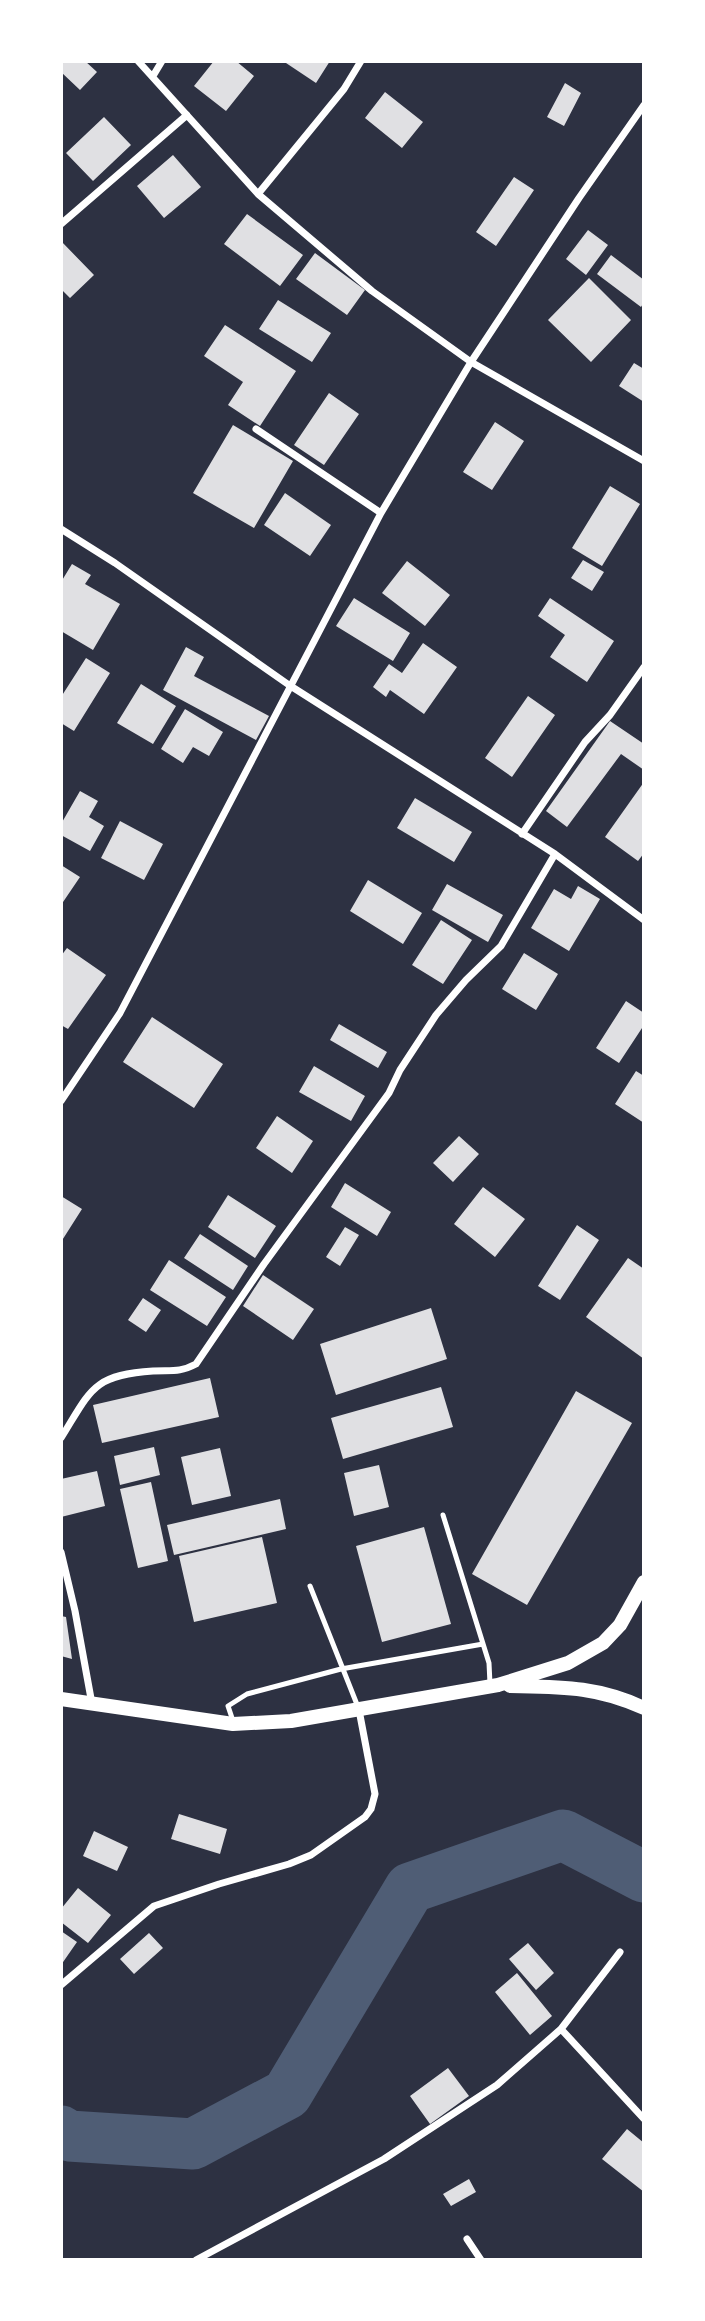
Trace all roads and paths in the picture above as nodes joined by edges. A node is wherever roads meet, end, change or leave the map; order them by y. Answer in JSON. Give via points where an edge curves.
{"nodes":[{"id":1,"x":138,"y":61,"type":"edge"},
{"id":2,"x":162,"y":61,"type":"edge"},
{"id":3,"x":361,"y":61,"type":"edge"},
{"id":4,"x":153,"y":76,"type":"junction"},
{"id":5,"x":644,"y":105,"type":"edge"},
{"id":6,"x":187,"y":114,"type":"junction"},
{"id":7,"x":258,"y":194,"type":"junction"},
{"id":8,"x":61,"y":224,"type":"edge"},
{"id":9,"x":471,"y":362,"type":"junction"},
{"id":10,"x":256,"y":429,"type":"dead end"},
{"id":11,"x":644,"y":461,"type":"edge"},
{"id":12,"x":381,"y":513,"type":"junction"},
{"id":13,"x":61,"y":529,"type":"edge"},
{"id":14,"x":644,"y":667,"type":"edge"},
{"id":15,"x":289,"y":685,"type":"junction"},
{"id":16,"x":522,"y":834,"type":"junction"},
{"id":17,"x":555,"y":854,"type":"junction"},
{"id":18,"x":644,"y":920,"type":"edge"},
{"id":19,"x":61,"y":1101,"type":"edge"},
{"id":20,"x":61,"y":1438,"type":"edge"},
{"id":21,"x":443,"y":1515,"type":"dead end"},
{"id":22,"x":61,"y":1552,"type":"edge"},
{"id":23,"x":644,"y":1581,"type":"edge"},
{"id":24,"x":310,"y":1586,"type":"dead end"},
{"id":25,"x":483,"y":1644,"type":"junction"},
{"id":26,"x":341,"y":1669,"type":"junction"},
{"id":27,"x":494,"y":1686,"type":"junction"},
{"id":28,"x":61,"y":1699,"type":"edge"},
{"id":29,"x":92,"y":1705,"type":"junction"},
{"id":30,"x":644,"y":1708,"type":"edge"},
{"id":31,"x":359,"y":1710,"type":"junction"},
{"id":32,"x":233,"y":1724,"type":"junction"},
{"id":33,"x":620,"y":1952,"type":"dead end"},
{"id":34,"x":61,"y":1985,"type":"edge"},
{"id":35,"x":561,"y":2029,"type":"junction"},
{"id":36,"x":644,"y":2119,"type":"edge"},
{"id":37,"x":467,"y":2239,"type":"dead end"},
{"id":38,"x":196,"y":2260,"type":"edge"},
{"id":39,"x":481,"y":2260,"type":"edge"}],
"edges":[{"from":1,"to":4,"type":"street"},
{"from":2,"to":4,"type":"street"},
{"from":3,"to":7,"type":"street","via":[[344,89]]},
{"from":4,"to":6,"type":"street"},
{"from":5,"to":9,"type":"street"},
{"from":6,"to":7,"type":"street"},
{"from":6,"to":8,"type":"street"},
{"from":7,"to":9,"type":"street","via":[[372,291]]},
{"from":9,"to":11,"type":"street"},
{"from":9,"to":12,"type":"street"},
{"from":10,"to":12,"type":"street"},
{"from":12,"to":15,"type":"street"},
{"from":13,"to":15,"type":"street"},
{"from":14,"to":16,"type":"street"},
{"from":15,"to":16,"type":"street"},
{"from":15,"to":19,"type":"street","via":[[120,1013]]},
{"from":16,"to":17,"type":"street"},
{"from":17,"to":18,"type":"street"},
{"from":17,"to":20,"type":"street","via":[[501,946],[436,1015],[389,1093],[196,1364],[182,1371],[106,1378],[89,1393]]},
{"from":21,"to":25,"type":"lane"},
{"from":22,"to":29,"type":"street"},
{"from":23,"to":27,"type":"main road","via":[[620,1625],[603,1643],[568,1663]]},
{"from":24,"to":26,"type":"lane"},
{"from":25,"to":26,"type":"lane"},
{"from":25,"to":27,"type":"lane"},
{"from":26,"to":31,"type":"lane"},
{"from":26,"to":32,"type":"lane","via":[[247,1694],[228,1706]]},
{"from":27,"to":30,"type":"main road","via":[[576,1687]]},
{"from":27,"to":31,"type":"main road"},
{"from":28,"to":29,"type":"main road"},
{"from":29,"to":32,"type":"main road"},
{"from":31,"to":32,"type":"main road"},
{"from":31,"to":34,"type":"street","via":[[375,1794],[365,1817],[311,1855],[153,1906]]},
{"from":33,"to":35,"type":"street"},
{"from":35,"to":36,"type":"street"},
{"from":35,"to":38,"type":"street","via":[[497,2085],[384,2159]]},
{"from":37,"to":39,"type":"street"}]}
